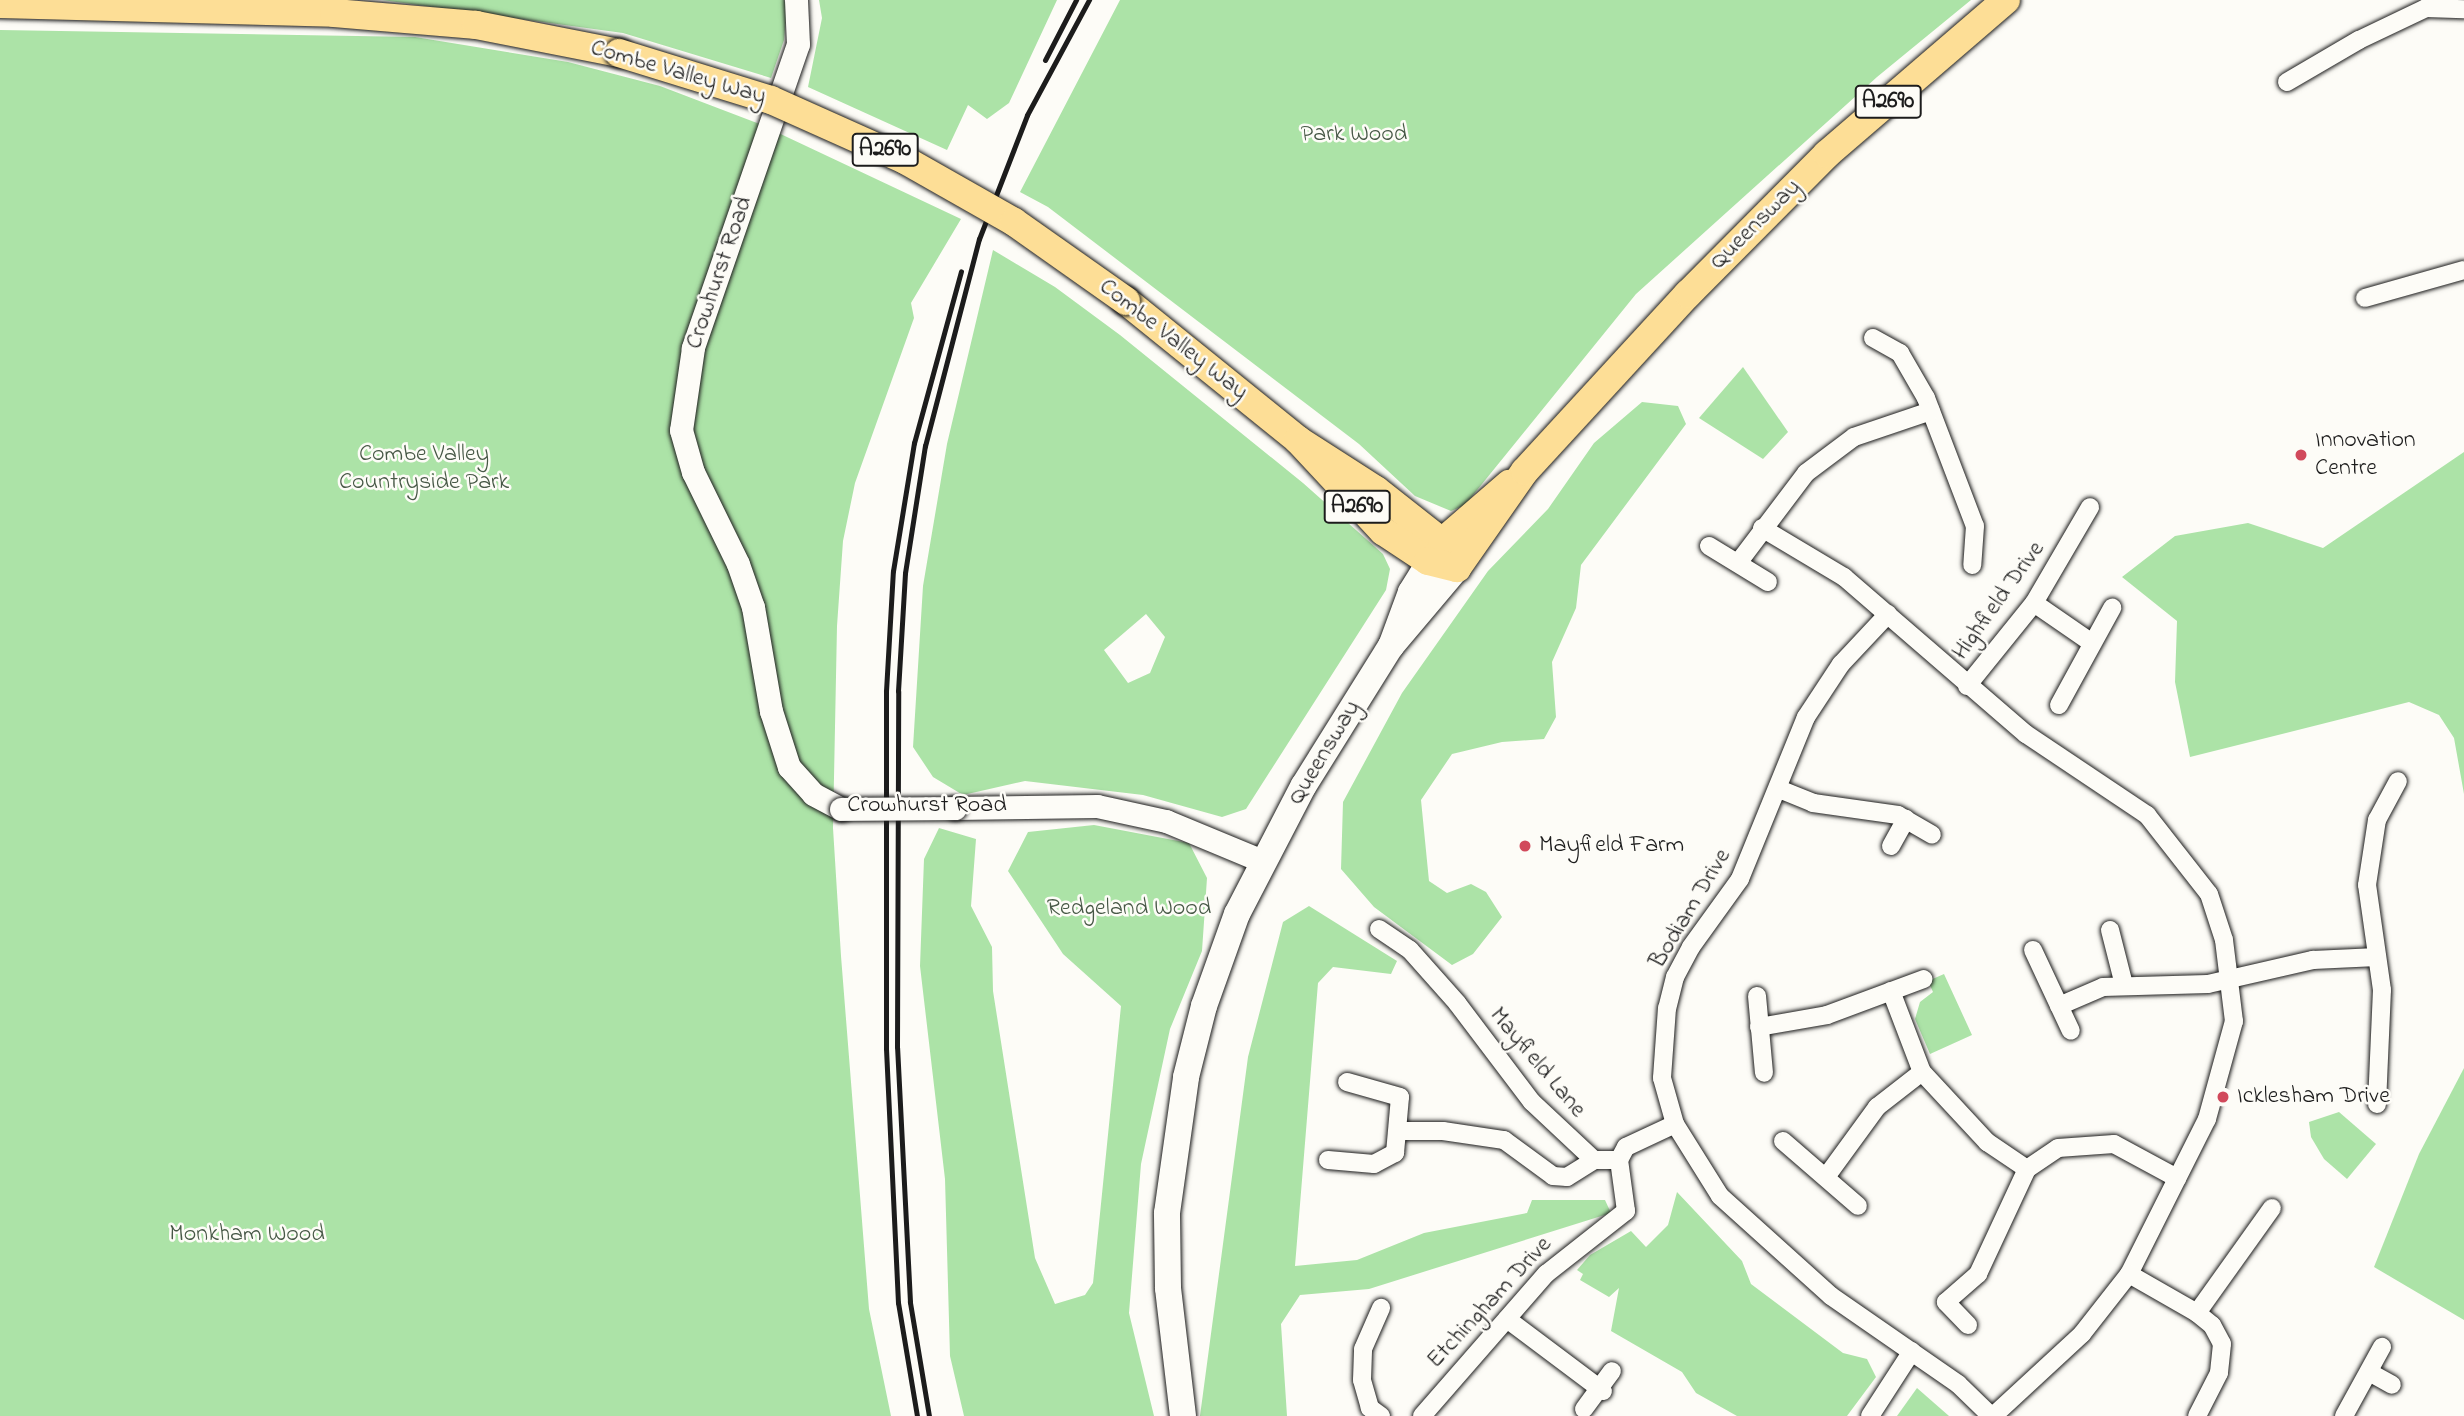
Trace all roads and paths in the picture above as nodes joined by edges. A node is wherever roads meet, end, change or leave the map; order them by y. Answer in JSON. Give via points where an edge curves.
{"nodes":[{"id":1,"x":796,"y":0,"type":"edge"},
{"id":2,"x":2006,"y":0,"type":"edge"},
{"id":3,"x":0,"y":4,"type":"edge"},
{"id":4,"x":2464,"y":9,"type":"edge"},
{"id":5,"x":2287,"y":82,"type":"dead end"},
{"id":6,"x":2464,"y":270,"type":"edge"},
{"id":7,"x":2365,"y":298,"type":"dead end"},
{"id":8,"x":1873,"y":338,"type":"dead end"},
{"id":9,"x":1931,"y":411,"type":"junction"},
{"id":10,"x":1525,"y":471,"type":"junction"},
{"id":11,"x":2090,"y":507,"type":"dead end"},
{"id":12,"x":1762,"y":528,"type":"junction"},
{"id":13,"x":1709,"y":545,"type":"dead end"},
{"id":14,"x":1435,"y":551,"type":"junction"},
{"id":15,"x":1738,"y":563,"type":"junction"},
{"id":16,"x":1972,"y":565,"type":"dead end"},
{"id":17,"x":1457,"y":568,"type":"junction"},
{"id":18,"x":1768,"y":582,"type":"dead end"},
{"id":19,"x":2034,"y":603,"type":"junction"},
{"id":20,"x":2112,"y":608,"type":"dead end"},
{"id":21,"x":1888,"y":614,"type":"junction"},
{"id":22,"x":2092,"y":643,"type":"junction"},
{"id":23,"x":1391,"y":646,"type":"junction"},
{"id":24,"x":1967,"y":686,"type":"junction"},
{"id":25,"x":2069,"y":699,"type":"dead end"},
{"id":26,"x":2398,"y":781,"type":"dead end"},
{"id":27,"x":1779,"y":789,"type":"junction"},
{"id":28,"x":1906,"y":819,"type":"junction"},
{"id":29,"x":1932,"y":835,"type":"dead end"},
{"id":30,"x":1891,"y":846,"type":"dead end"},
{"id":31,"x":1262,"y":861,"type":"junction"},
{"id":32,"x":1379,"y":929,"type":"dead end"},
{"id":33,"x":2110,"y":930,"type":"dead end"},
{"id":34,"x":2033,"y":950,"type":"dead end"},
{"id":35,"x":2377,"y":957,"type":"junction"},
{"id":36,"x":1924,"y":979,"type":"dead end"},
{"id":37,"x":2228,"y":979,"type":"junction"},
{"id":38,"x":2124,"y":985,"type":"junction"},
{"id":39,"x":1891,"y":991,"type":"junction"},
{"id":40,"x":1757,"y":996,"type":"dead end"},
{"id":41,"x":2059,"y":1006,"type":"junction"},
{"id":42,"x":1759,"y":1027,"type":"junction"},
{"id":43,"x":2071,"y":1031,"type":"dead end"},
{"id":44,"x":1922,"y":1072,"type":"junction"},
{"id":45,"x":1764,"y":1073,"type":"dead end"},
{"id":46,"x":1347,"y":1082,"type":"dead end"},
{"id":47,"x":2377,"y":1104,"type":"dead end"},
{"id":48,"x":1675,"y":1124,"type":"junction"},
{"id":49,"x":1399,"y":1130,"type":"junction"},
{"id":50,"x":1783,"y":1141,"type":"dead end"},
{"id":51,"x":1328,"y":1160,"type":"dead end"},
{"id":52,"x":1594,"y":1160,"type":"junction"},
{"id":53,"x":1619,"y":1160,"type":"junction"},
{"id":54,"x":2027,"y":1170,"type":"junction"},
{"id":55,"x":1826,"y":1177,"type":"junction"},
{"id":56,"x":2177,"y":1178,"type":"junction"},
{"id":57,"x":1858,"y":1206,"type":"dead end"},
{"id":58,"x":2272,"y":1208,"type":"dead end"},
{"id":59,"x":2129,"y":1273,"type":"junction"},
{"id":60,"x":1381,"y":1308,"type":"dead end"},
{"id":61,"x":2197,"y":1313,"type":"junction"},
{"id":62,"x":1507,"y":1319,"type":"junction"},
{"id":63,"x":1968,"y":1325,"type":"dead end"},
{"id":64,"x":2382,"y":1347,"type":"dead end"},
{"id":65,"x":1912,"y":1351,"type":"junction"},
{"id":66,"x":1612,"y":1371,"type":"dead end"},
{"id":67,"x":2369,"y":1372,"type":"junction"},
{"id":68,"x":2392,"y":1385,"type":"dead end"},
{"id":69,"x":1602,"y":1389,"type":"junction"},
{"id":70,"x":1584,"y":1409,"type":"dead end"},
{"id":71,"x":1184,"y":1416,"type":"edge"},
{"id":72,"x":1381,"y":1416,"type":"edge"},
{"id":73,"x":1422,"y":1416,"type":"edge"},
{"id":74,"x":1870,"y":1416,"type":"edge"},
{"id":75,"x":1992,"y":1416,"type":"edge"},
{"id":76,"x":2197,"y":1416,"type":"edge"},
{"id":77,"x":2344,"y":1416,"type":"edge"}],
"edges":[{"from":1,"to":31,"type":"street","name":"Crowhurst Road","bridge":true,"via":[[798,44],[693,348],[681,430],[693,472],[738,564],[753,607],[771,711],[789,767],[813,794],[841,809],[1097,806],[1166,821]]},
{"from":2,"to":10,"type":"main road","name":"Queensway","number":"A2690","via":[[1827,154],[1688,294]]},
{"from":3,"to":14,"type":"main road","name":"Combe Valley Way","number":"A2690","bridge":true,"via":[[334,13],[476,25],[619,53],[771,100],[905,160],[1014,222],[1125,301],[1298,440],[1376,490]]},
{"from":4,"to":5,"type":"street","via":[[2426,8]]},
{"from":6,"to":7,"type":"street"},
{"from":8,"to":9,"type":"street","via":[[1900,353]]},
{"from":9,"to":12,"type":"street","via":[[1854,438],[1806,473]]},
{"from":9,"to":16,"type":"street","via":[[1975,526]]},
{"from":10,"to":14,"type":"main road","name":"Queensway","number":"A2690"},
{"from":10,"to":17,"type":"main road","name":"Queensway","number":"A2690"},
{"from":11,"to":19,"type":"street","name":"Highfield Drive"},
{"from":12,"to":15,"type":"street"},
{"from":12,"to":21,"type":"street","via":[[1843,578]]},
{"from":13,"to":15,"type":"street"},
{"from":14,"to":17,"type":"main road","name":"Combe Valley Way","number":"A2690"},
{"from":14,"to":23,"type":"main road","name":"Queensway"},
{"from":15,"to":18,"type":"street"},
{"from":17,"to":23,"type":"main road","name":"Queensway"},
{"from":19,"to":22,"type":"street"},
{"from":19,"to":24,"type":"street","name":"Highfield Drive"},
{"from":20,"to":22,"type":"street"},
{"from":21,"to":24,"type":"street"},
{"from":21,"to":27,"type":"street","name":"Bodiam Drive","via":[[1842,664],[1806,717]]},
{"from":22,"to":25,"type":"street"},
{"from":23,"to":31,"type":"main road","name":"Queensway"},
{"from":24,"to":37,"type":"street","via":[[2026,734],[2127,798],[2170,839],[2209,894],[2224,940]]},
{"from":26,"to":35,"type":"street","via":[[2378,820],[2367,885]]},
{"from":27,"to":28,"type":"street","via":[[1813,803],[1870,807]]},
{"from":27,"to":48,"type":"street","name":"Bodiam Drive","via":[[1740,879],[1675,977],[1667,1008],[1662,1078]]},
{"from":28,"to":29,"type":"street"},
{"from":28,"to":30,"type":"street"},
{"from":31,"to":71,"type":"main road","via":[[1231,928],[1204,1006],[1175,1139],[1167,1213],[1168,1288]]},
{"from":32,"to":52,"type":"street","name":"Mayfield Lane","via":[[1410,950],[1532,1102]]},
{"from":33,"to":38,"type":"street"},
{"from":34,"to":41,"type":"street"},
{"from":35,"to":37,"type":"street","via":[[2313,960]]},
{"from":35,"to":47,"type":"street","via":[[2382,990]]},
{"from":36,"to":39,"type":"street"},
{"from":37,"to":38,"type":"street","via":[[2160,988]]},
{"from":37,"to":56,"type":"street","via":[[2234,1021],[2226,1061],[2207,1119]]},
{"from":38,"to":41,"type":"street","via":[[2103,987]]},
{"from":39,"to":42,"type":"street","via":[[1827,1016]]},
{"from":39,"to":44,"type":"street"},
{"from":40,"to":42,"type":"street"},
{"from":41,"to":43,"type":"street"},
{"from":42,"to":45,"type":"street"},
{"from":44,"to":54,"type":"street","via":[[1987,1142]]},
{"from":44,"to":55,"type":"street","via":[[1877,1107]]},
{"from":46,"to":49,"type":"street","via":[[1400,1097]]},
{"from":48,"to":53,"type":"street","via":[[1626,1147]]},
{"from":48,"to":65,"type":"street","name":"Bodiam Drive","via":[[1720,1196],[1831,1296]]},
{"from":49,"to":51,"type":"street","via":[[1395,1153],[1374,1164]]},
{"from":49,"to":52,"type":"street","via":[[1504,1140],[1553,1176],[1567,1177]]},
{"from":50,"to":55,"type":"street"},
{"from":52,"to":53,"type":"street"},
{"from":53,"to":62,"type":"street","name":"Etchingham Drive","via":[[1626,1211],[1610,1227],[1574,1248]]},
{"from":54,"to":56,"type":"street","via":[[2058,1148],[2114,1144]]},
{"from":54,"to":63,"type":"street","via":[[1979,1275],[1940,1306]]},
{"from":55,"to":57,"type":"street"},
{"from":56,"to":59,"type":"street"},
{"from":58,"to":61,"type":"street"},
{"from":59,"to":61,"type":"street"},
{"from":59,"to":75,"type":"street","via":[[2082,1334]]},
{"from":60,"to":72,"type":"street","via":[[1363,1349],[1362,1380],[1370,1408]]},
{"from":61,"to":76,"type":"street","via":[[2212,1325],[2222,1344],[2219,1373]]},
{"from":62,"to":69,"type":"street"},
{"from":62,"to":73,"type":"street","name":"Etchingham Drive"},
{"from":64,"to":67,"type":"street"},
{"from":65,"to":74,"type":"street"},
{"from":65,"to":75,"type":"street","name":"Bodiam Drive"},
{"from":66,"to":69,"type":"street"},
{"from":67,"to":68,"type":"street"},
{"from":67,"to":77,"type":"street"},
{"from":69,"to":70,"type":"street"}]}
